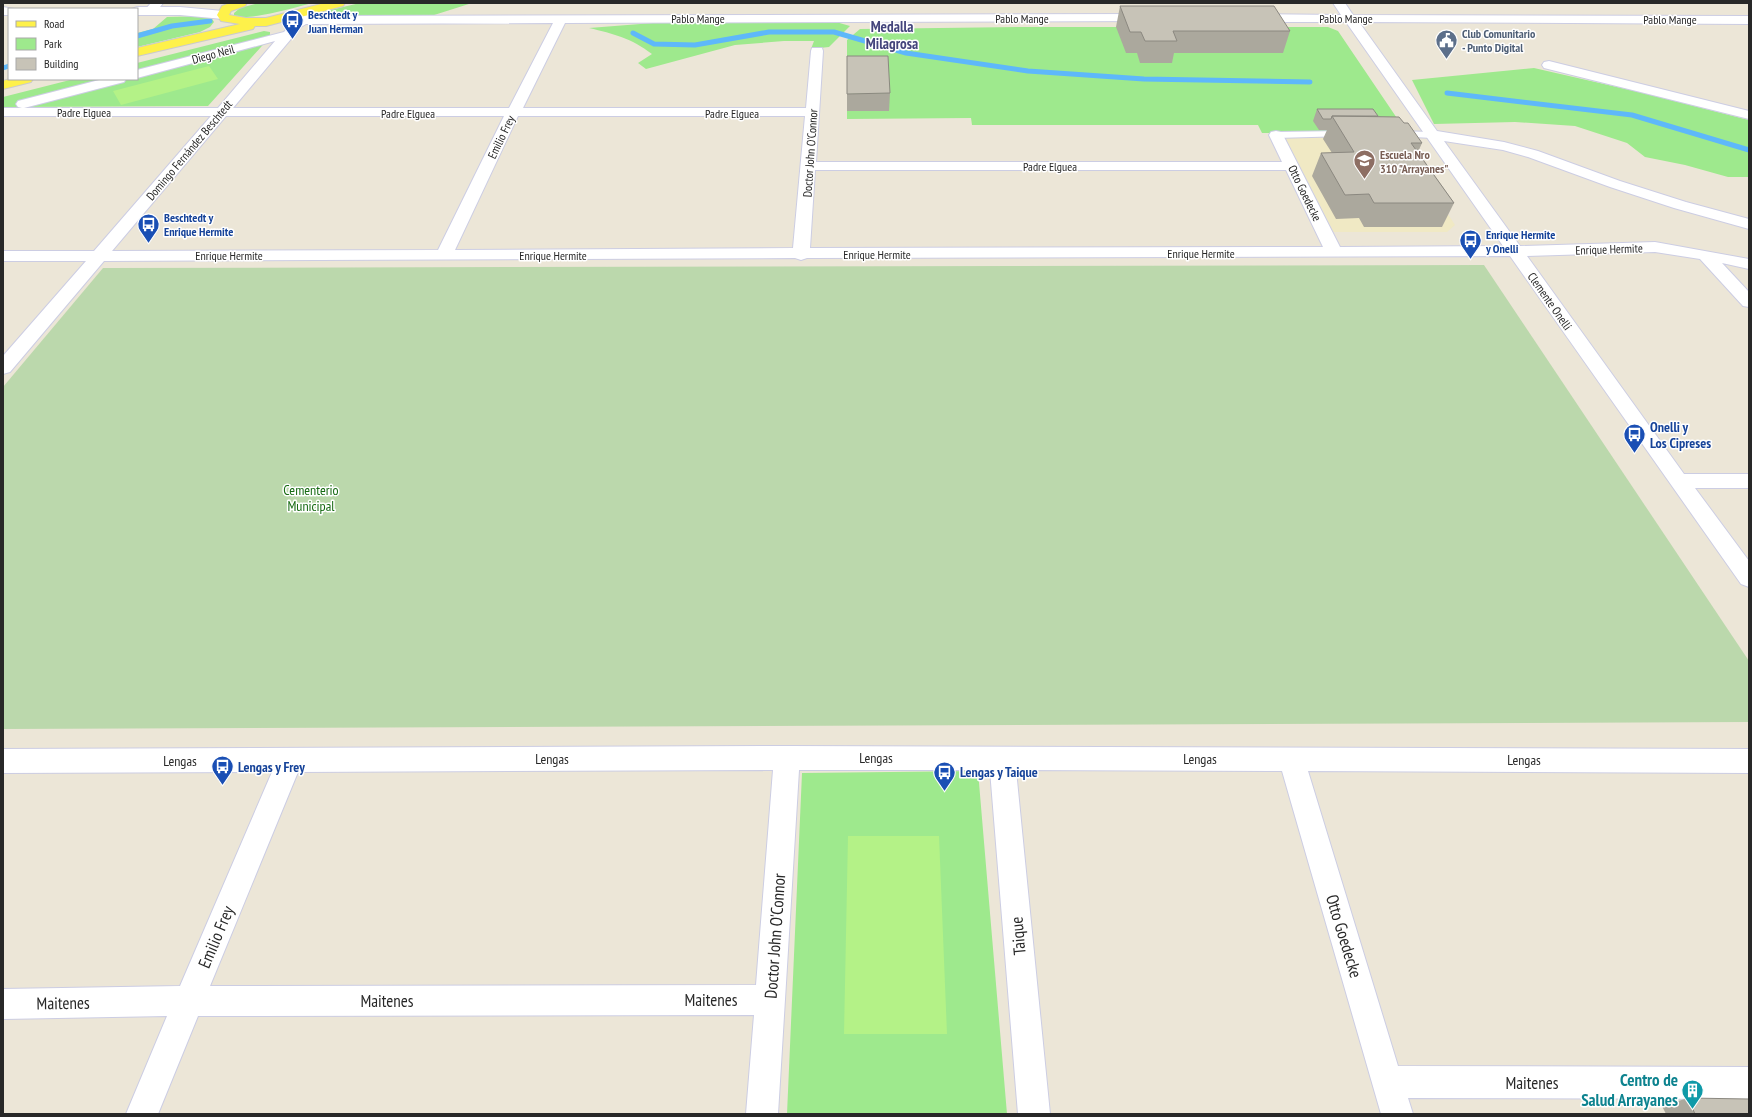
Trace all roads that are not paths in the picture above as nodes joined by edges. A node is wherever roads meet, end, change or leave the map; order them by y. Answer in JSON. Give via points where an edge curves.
{"nodes":[{"id":1,"x":241,"y":3,"type":"edge"},
{"id":2,"x":339,"y":3,"type":"edge"},
{"id":3,"x":1099,"y":3,"type":"edge"},
{"id":4,"x":1339,"y":3,"type":"edge"},
{"id":5,"x":489,"y":6,"type":"dead end"},
{"id":6,"x":154,"y":7,"type":"edge"},
{"id":7,"x":320,"y":8,"type":"junction"},
{"id":8,"x":1592,"y":8,"type":"dead end"},
{"id":9,"x":138,"y":11,"type":"edge"},
{"id":10,"x":226,"y":13,"type":"junction"},
{"id":11,"x":281,"y":18,"type":"junction"},
{"id":12,"x":1104,"y":18,"type":"junction"},
{"id":13,"x":1159,"y":18,"type":"edge"},
{"id":14,"x":1238,"y":18,"type":"edge"},
{"id":15,"x":1349,"y":18,"type":"junction"},
{"id":16,"x":462,"y":19,"type":"junction"},
{"id":17,"x":561,"y":19,"type":"junction"},
{"id":18,"x":1604,"y":19,"type":"junction"},
{"id":19,"x":1749,"y":20,"type":"edge"},
{"id":20,"x":266,"y":22,"type":"junction"},
{"id":21,"x":296,"y":25,"type":"junction"},
{"id":22,"x":188,"y":39,"type":"junction"},
{"id":23,"x":817,"y":51,"type":"dead end"},
{"id":24,"x":138,"y":52,"type":"edge"},
{"id":25,"x":1550,"y":65,"type":"dead end"},
{"id":26,"x":138,"y":74,"type":"edge"},
{"id":27,"x":22,"y":80,"type":"edge"},
{"id":28,"x":115,"y":80,"type":"edge"},
{"id":29,"x":3,"y":85,"type":"edge"},
{"id":30,"x":3,"y":111,"type":"edge"},
{"id":31,"x":813,"y":112,"type":"junction"},
{"id":32,"x":220,"y":113,"type":"junction"},
{"id":33,"x":513,"y":113,"type":"junction"},
{"id":34,"x":1749,"y":115,"type":"edge"},
{"id":35,"x":1353,"y":134,"type":"edge"},
{"id":36,"x":1384,"y":134,"type":"edge"},
{"id":37,"x":1276,"y":135,"type":"joint"},
{"id":38,"x":1433,"y":135,"type":"junction"},
{"id":39,"x":809,"y":166,"type":"junction"},
{"id":40,"x":1292,"y":166,"type":"junction"},
{"id":41,"x":1749,"y":224,"type":"edge"},
{"id":42,"x":1515,"y":251,"type":"junction"},
{"id":43,"x":1334,"y":252,"type":"junction"},
{"id":44,"x":99,"y":255,"type":"junction"},
{"id":45,"x":444,"y":255,"type":"junction"},
{"id":46,"x":801,"y":255,"type":"junction"},
{"id":47,"x":1705,"y":255,"type":"junction"},
{"id":48,"x":3,"y":256,"type":"edge"},
{"id":49,"x":1749,"y":264,"type":"edge"},
{"id":50,"x":1749,"y":302,"type":"edge"},
{"id":51,"x":3,"y":368,"type":"edge"},
{"id":52,"x":1678,"y":481,"type":"junction"},
{"id":53,"x":1749,"y":481,"type":"edge"},
{"id":54,"x":1749,"y":578,"type":"edge"},
{"id":55,"x":787,"y":758,"type":"junction"},
{"id":56,"x":1002,"y":758,"type":"junction"},
{"id":57,"x":1291,"y":759,"type":"junction"},
{"id":58,"x":289,"y":761,"type":"junction"},
{"id":59,"x":1749,"y":761,"type":"edge"},
{"id":60,"x":3,"y":762,"type":"edge"},
{"id":61,"x":770,"y":1000,"type":"junction"},
{"id":62,"x":189,"y":1001,"type":"junction"},
{"id":63,"x":3,"y":1004,"type":"edge"},
{"id":64,"x":1388,"y":1082,"type":"junction"},
{"id":65,"x":1749,"y":1084,"type":"edge"},
{"id":66,"x":142,"y":1114,"type":"edge"},
{"id":67,"x":762,"y":1114,"type":"edge"},
{"id":68,"x":1034,"y":1114,"type":"edge"},
{"id":69,"x":1397,"y":1114,"type":"edge"}],
"edges":[{"from":1,"to":10,"type":"main road"},
{"from":2,"to":7,"type":"main road"},
{"from":3,"to":12,"type":"street"},
{"from":4,"to":15,"type":"street","name":"Clemente Onelli"},
{"from":5,"to":16,"type":"street"},
{"from":6,"to":9,"type":"street"},
{"from":6,"to":10,"type":"street"},
{"from":7,"to":11,"type":"main road"},
{"from":7,"to":21,"type":"street","name":"Domingo Fernández Beschtedt"},
{"from":8,"to":18,"type":"street"},
{"from":10,"to":20,"type":"main road","via":[[246,22]]},
{"from":10,"to":22,"type":"main road","via":[[214,28]]},
{"from":11,"to":20,"type":"main road"},
{"from":11,"to":21,"type":"street","via":[[291,18]]},
{"from":12,"to":13,"type":"street","name":"Pablo Mange"},
{"from":12,"to":17,"type":"street","name":"Pablo Mange","via":[[861,14]]},
{"from":14,"to":15,"type":"street","name":"Pablo Mange"},
{"from":15,"to":18,"type":"street","name":"Pablo Mange"},
{"from":15,"to":38,"type":"street","name":"Clemente Onelli"},
{"from":16,"to":17,"type":"street","name":"Pablo Mange"},
{"from":16,"to":21,"type":"street","name":"Pablo Mange"},
{"from":17,"to":33,"type":"street","name":"Emilio Frey"},
{"from":18,"to":19,"type":"street","name":"Pablo Mange"},
{"from":20,"to":22,"type":"main road"},
{"from":21,"to":26,"type":"street","name":"Diego Neil"},
{"from":21,"to":32,"type":"street","name":"Domingo Fernández Beschtedt"},
{"from":22,"to":24,"type":"main road"},
{"from":23,"to":31,"type":"street","name":"Doctor John O'Connor"},
{"from":25,"to":34,"type":"street"},
{"from":27,"to":29,"type":"main road"},
{"from":28,"to":30,"type":"street"},
{"from":30,"to":32,"type":"street","name":"Padre Elguea"},
{"from":31,"to":33,"type":"street","name":"Padre Elguea"},
{"from":31,"to":39,"type":"street","name":"Doctor John O'Connor"},
{"from":32,"to":33,"type":"street","name":"Padre Elguea"},
{"from":32,"to":44,"type":"street","name":"Domingo Fernández Beschtedt"},
{"from":33,"to":45,"type":"street","name":"Emilio Frey"},
{"from":35,"to":37,"type":"lane"},
{"from":36,"to":38,"type":"lane"},
{"from":37,"to":40,"type":"street","name":"Otto Goedecke"},
{"from":38,"to":41,"type":"street","via":[[1504,146],[1533,154],[1680,206]]},
{"from":38,"to":42,"type":"street","name":"Clemente Onelli"},
{"from":39,"to":40,"type":"street","name":"Padre Elguea"},
{"from":39,"to":46,"type":"street","name":"Doctor John O'Connor"},
{"from":40,"to":43,"type":"street","name":"Otto Goedecke"},
{"from":42,"to":43,"type":"street","name":"Enrique Hermite"},
{"from":42,"to":47,"type":"street","name":"Enrique Hermite","via":[[1655,247]]},
{"from":42,"to":52,"type":"street","name":"Clemente Onelli"},
{"from":43,"to":46,"type":"street","name":"Enrique Hermite"},
{"from":44,"to":45,"type":"street","name":"Enrique Hermite"},
{"from":44,"to":48,"type":"street","name":"Enrique Hermite"},
{"from":44,"to":51,"type":"street","name":"Domingo Fernández Beschtedt"},
{"from":45,"to":46,"type":"street","name":"Enrique Hermite"},
{"from":47,"to":49,"type":"street","name":"Enrique Hermite"},
{"from":47,"to":50,"type":"street"},
{"from":52,"to":53,"type":"street"},
{"from":52,"to":54,"type":"street","name":"Clemente Onelli"},
{"from":55,"to":56,"type":"street","name":"Lengas"},
{"from":55,"to":58,"type":"street","name":"Lengas"},
{"from":55,"to":61,"type":"street","name":"Doctor John O'Connor"},
{"from":56,"to":57,"type":"street","name":"Lengas"},
{"from":56,"to":68,"type":"street","name":"Taique"},
{"from":57,"to":59,"type":"street","name":"Lengas"},
{"from":57,"to":64,"type":"street","name":"Otto Goedecke"},
{"from":58,"to":60,"type":"street","name":"Lengas"},
{"from":58,"to":62,"type":"street","name":"Emilio Frey"},
{"from":61,"to":62,"type":"street","name":"Maitenes"},
{"from":61,"to":67,"type":"street","name":"Doctor John O'Connor"},
{"from":62,"to":63,"type":"street","name":"Maitenes"},
{"from":62,"to":66,"type":"street","name":"Emilio Frey"},
{"from":64,"to":65,"type":"street","name":"Maitenes"},
{"from":64,"to":69,"type":"street","name":"Otto Goedecke"}]}
